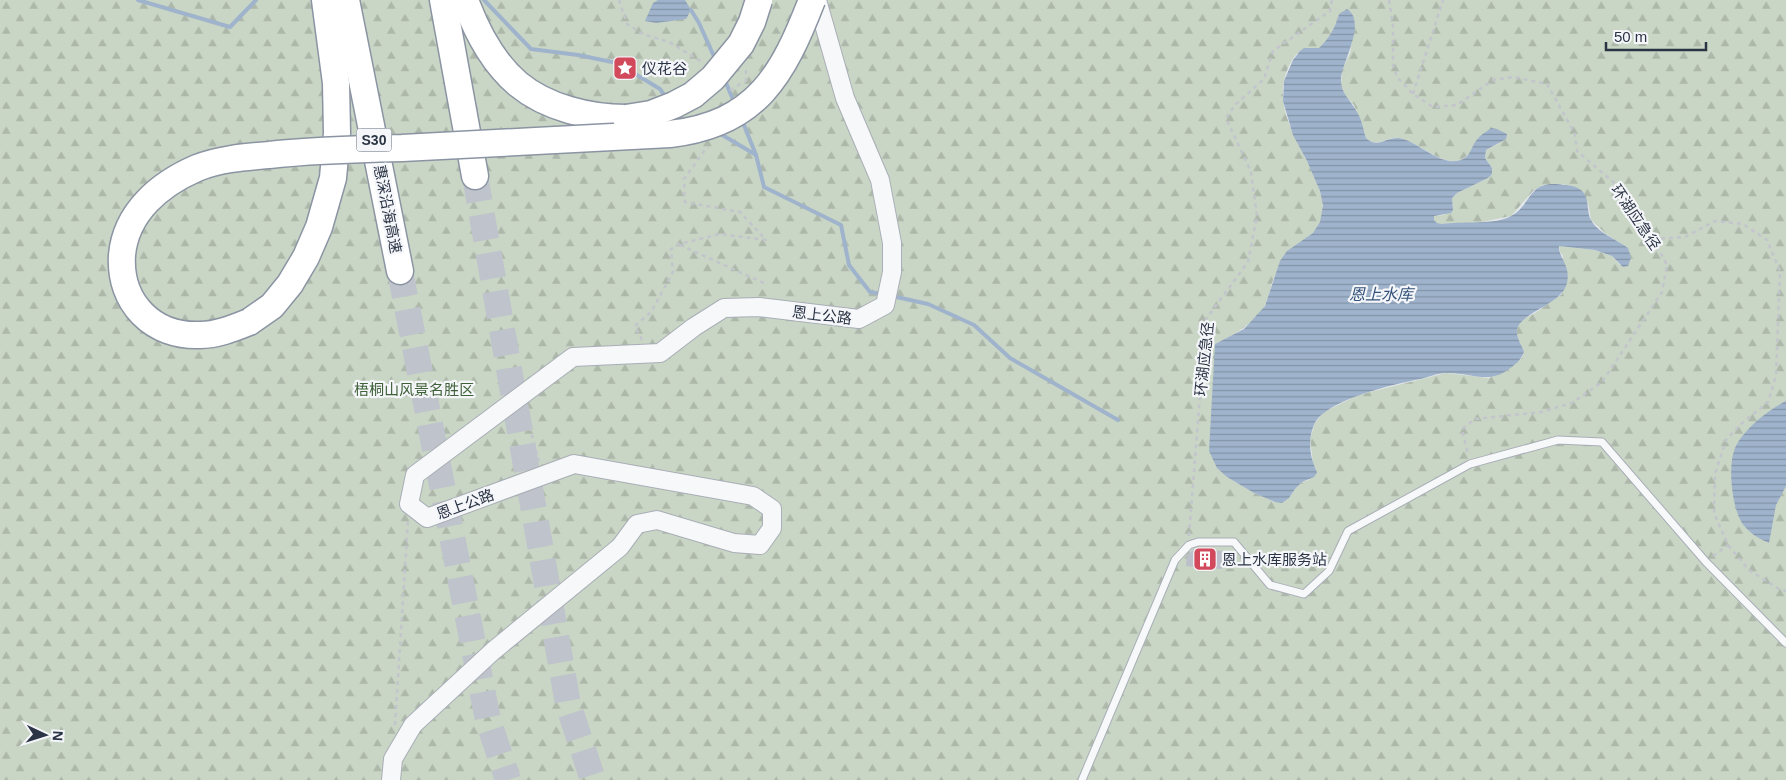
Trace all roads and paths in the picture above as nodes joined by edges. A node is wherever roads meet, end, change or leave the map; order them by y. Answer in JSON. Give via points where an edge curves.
{"nodes":[{"id":1,"x":443,"y":0,"type":"edge"},
{"id":2,"x":465,"y":0,"type":"edge"},
{"id":3,"x":619,"y":0,"type":"edge"},
{"id":4,"x":759,"y":0,"type":"edge"},
{"id":5,"x":812,"y":0,"type":"edge"},
{"id":6,"x":818,"y":0,"type":"edge"},
{"id":7,"x":1332,"y":0,"type":"edge"},
{"id":8,"x":1389,"y":0,"type":"edge"},
{"id":9,"x":1443,"y":0,"type":"edge"},
{"id":10,"x":336,"y":4,"type":"edge"},
{"id":11,"x":702,"y":62,"type":"dead end"},
{"id":12,"x":745,"y":80,"type":"dead end"},
{"id":13,"x":724,"y":94,"type":"dead end"},
{"id":14,"x":1413,"y":94,"type":"junction"},
{"id":15,"x":713,"y":140,"type":"dead end"},
{"id":16,"x":475,"y":176,"type":"tunnel mouth"},
{"id":17,"x":1653,"y":239,"type":"junction"},
{"id":18,"x":679,"y":244,"type":"junction"},
{"id":19,"x":400,"y":271,"type":"tunnel mouth"},
{"id":20,"x":766,"y":284,"type":"dead end"},
{"id":21,"x":643,"y":341,"type":"dead end"},
{"id":22,"x":516,"y":399,"type":"junction"},
{"id":23,"x":1470,"y":464,"type":"junction"},
{"id":24,"x":536,"y":478,"type":"junction"},
{"id":25,"x":409,"y":504,"type":"junction"},
{"id":26,"x":1188,"y":545,"type":"junction"},
{"id":27,"x":1728,"y":545,"type":"junction"},
{"id":28,"x":1706,"y":562,"type":"junction"},
{"id":29,"x":1786,"y":591,"type":"edge"},
{"id":30,"x":1786,"y":643,"type":"edge"},
{"id":31,"x":395,"y":730,"type":"dead end"},
{"id":32,"x":391,"y":780,"type":"edge"},
{"id":33,"x":1082,"y":780,"type":"edge"}],
"edges":[{"from":1,"to":16,"type":"highway"},
{"from":2,"to":4,"type":"highway","bridge":true,"via":[[480,36],[518,84],[549,102],[576,112],[605,118],[626,118],[651,114],[674,105],[712,78],[741,44]]},
{"from":3,"to":11,"type":"path","via":[[627,24],[643,34],[669,42]]},
{"from":5,"to":10,"type":"highway","bridge":true,"via":[[777,75],[748,106],[710,127],[670,134],[300,151],[224,161],[176,178],[140,208],[123,246],[121,268],[133,304],[158,326],[173,333],[202,335],[249,322],[272,306],[306,257],[319,227],[333,178],[336,133]]},
{"from":6,"to":22,"type":"street","name":"恩上公路","via":[[845,98],[880,180],[892,243],[892,272],[885,305],[859,320],[759,306],[724,308],[660,353],[572,357]]},
{"from":7,"to":26,"type":"path","name":"环湖应急径","via":[[1330,12],[1273,51],[1264,79],[1235,105],[1226,118],[1252,172],[1257,216],[1248,262],[1206,319]]},
{"from":8,"to":14,"type":"path","name":"环湖应急径","via":[[1394,26],[1393,66],[1397,77]]},
{"from":9,"to":14,"type":"path"},
{"from":10,"to":19,"type":"highway","name":"惠深沿海高速","number":"S30"},
{"from":12,"to":13,"type":"path"},
{"from":14,"to":17,"type":"path","name":"环湖应急径","via":[[1433,107],[1457,105],[1494,80],[1513,77],[1548,84],[1575,134],[1578,151],[1619,187]]},
{"from":15,"to":18,"type":"path","via":[[684,179],[685,202],[740,212],[766,240],[720,234]]},
{"from":17,"to":23,"type":"path","name":"环湖应急径","via":[[1667,265],[1662,292],[1602,382],[1572,403],[1541,412],[1475,419],[1462,429]]},
{"from":17,"to":27,"type":"path","via":[[1685,237],[1715,221],[1743,224],[1767,240],[1780,270],[1776,376],[1768,402],[1726,440],[1715,474],[1714,513]]},
{"from":18,"to":20,"type":"path"},
{"from":18,"to":21,"type":"path","via":[[671,249],[673,272],[651,312],[634,326]]},
{"from":22,"to":24,"type":"path","via":[[527,418],[536,447],[539,462]]},
{"from":22,"to":25,"type":"street","name":"恩上公路","via":[[415,475]]},
{"from":23,"to":26,"type":"lane","via":[[1348,531],[1329,571],[1304,594],[1270,585],[1234,542]]},
{"from":23,"to":28,"type":"lane","via":[[1558,440],[1602,442]]},
{"from":24,"to":25,"type":"street","name":"恩上公路","via":[[427,518]]},
{"from":24,"to":32,"type":"street","name":"恩上公路","via":[[574,464],[753,496],[772,509],[772,528],[760,545],[734,543],[657,520],[637,524],[620,547],[493,651],[413,725],[393,759]]},
{"from":25,"to":31,"type":"path"},
{"from":26,"to":33,"type":"lane","via":[[1175,560]]},
{"from":27,"to":28,"type":"path"},
{"from":27,"to":29,"type":"path","via":[[1750,570]]},
{"from":28,"to":30,"type":"lane"}]}
